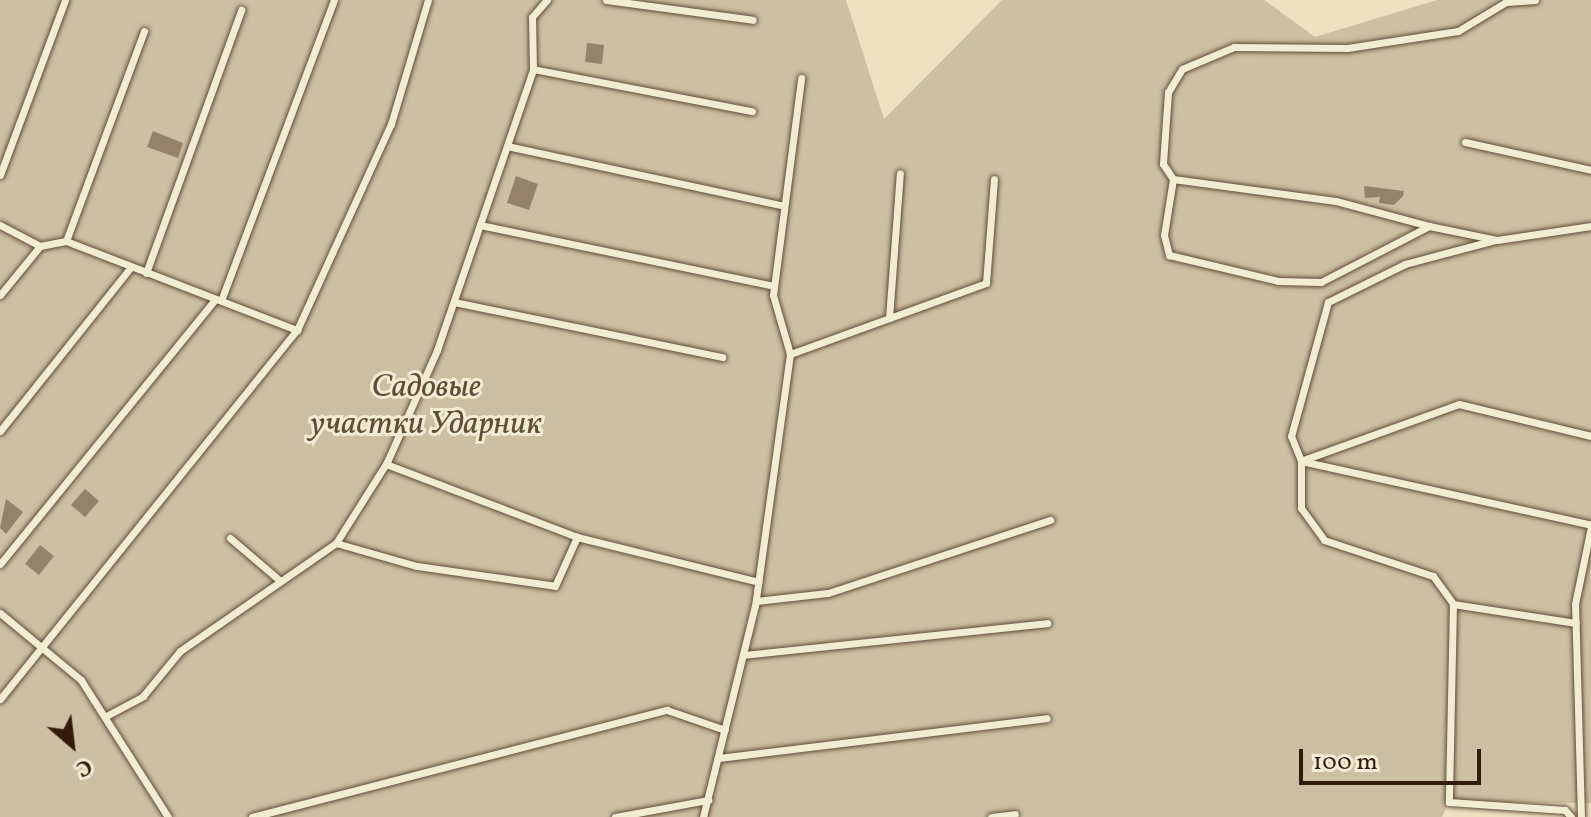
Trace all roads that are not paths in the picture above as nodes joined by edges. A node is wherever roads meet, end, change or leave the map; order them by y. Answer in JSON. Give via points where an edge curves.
{"nodes":[{"id":1,"x":65,"y":0,"type":"edge"},
{"id":2,"x":334,"y":0,"type":"edge"},
{"id":3,"x":428,"y":0,"type":"edge"},
{"id":4,"x":547,"y":0,"type":"edge"},
{"id":5,"x":606,"y":0,"type":"edge"},
{"id":6,"x":1535,"y":0,"type":"edge"},
{"id":7,"x":241,"y":10,"type":"dead end"},
{"id":8,"x":753,"y":20,"type":"dead end"},
{"id":9,"x":144,"y":31,"type":"dead end"},
{"id":10,"x":533,"y":69,"type":"junction"},
{"id":11,"x":801,"y":78,"type":"dead end"},
{"id":12,"x":752,"y":111,"type":"dead end"},
{"id":13,"x":1465,"y":142,"type":"dead end"},
{"id":14,"x":507,"y":146,"type":"junction"},
{"id":15,"x":1591,"y":170,"type":"edge"},
{"id":16,"x":900,"y":173,"type":"dead end"},
{"id":17,"x":0,"y":175,"type":"edge"},
{"id":18,"x":994,"y":179,"type":"dead end"},
{"id":19,"x":1173,"y":179,"type":"junction"},
{"id":20,"x":781,"y":205,"type":"junction"},
{"id":21,"x":0,"y":225,"type":"edge"},
{"id":22,"x":480,"y":225,"type":"junction"},
{"id":23,"x":1429,"y":226,"type":"junction"},
{"id":24,"x":1591,"y":226,"type":"edge"},
{"id":25,"x":1497,"y":240,"type":"junction"},
{"id":26,"x":66,"y":241,"type":"junction"},
{"id":27,"x":40,"y":246,"type":"junction"},
{"id":28,"x":131,"y":267,"type":"junction"},
{"id":29,"x":146,"y":273,"type":"junction"},
{"id":30,"x":774,"y":286,"type":"junction"},
{"id":31,"x":0,"y":295,"type":"edge"},
{"id":32,"x":218,"y":299,"type":"junction"},
{"id":33,"x":454,"y":302,"type":"junction"},
{"id":34,"x":889,"y":318,"type":"junction"},
{"id":35,"x":297,"y":330,"type":"junction"},
{"id":36,"x":790,"y":354,"type":"junction"},
{"id":37,"x":722,"y":357,"type":"dead end"},
{"id":38,"x":0,"y":431,"type":"edge"},
{"id":39,"x":1591,"y":436,"type":"edge"},
{"id":40,"x":1301,"y":461,"type":"junction"},
{"id":41,"x":386,"y":464,"type":"junction"},
{"id":42,"x":1050,"y":520,"type":"dead end"},
{"id":43,"x":1591,"y":526,"type":"edge"},
{"id":44,"x":577,"y":537,"type":"junction"},
{"id":45,"x":230,"y":538,"type":"dead end"},
{"id":46,"x":336,"y":543,"type":"junction"},
{"id":47,"x":0,"y":564,"type":"edge"},
{"id":48,"x":278,"y":579,"type":"junction"},
{"id":49,"x":759,"y":582,"type":"junction"},
{"id":50,"x":756,"y":601,"type":"junction"},
{"id":51,"x":1453,"y":604,"type":"junction"},
{"id":52,"x":0,"y":613,"type":"edge"},
{"id":53,"x":1047,"y":623,"type":"dead end"},
{"id":54,"x":1576,"y":623,"type":"junction"},
{"id":55,"x":1581,"y":638,"type":"junction"},
{"id":56,"x":1591,"y":639,"type":"edge"},
{"id":57,"x":41,"y":647,"type":"junction"},
{"id":58,"x":743,"y":655,"type":"junction"},
{"id":59,"x":0,"y":699,"type":"edge"},
{"id":60,"x":108,"y":715,"type":"junction"},
{"id":61,"x":1047,"y":718,"type":"dead end"},
{"id":62,"x":725,"y":730,"type":"junction"},
{"id":63,"x":718,"y":758,"type":"junction"},
{"id":64,"x":708,"y":800,"type":"junction"},
{"id":65,"x":1015,"y":814,"type":"dead end"},
{"id":66,"x":168,"y":817,"type":"edge"},
{"id":67,"x":252,"y":817,"type":"edge"},
{"id":68,"x":615,"y":817,"type":"edge"},
{"id":69,"x":703,"y":817,"type":"edge"},
{"id":70,"x":991,"y":817,"type":"edge"},
{"id":71,"x":1571,"y":817,"type":"edge"},
{"id":72,"x":1581,"y":817,"type":"edge"}],
"edges":[{"from":1,"to":17,"type":"lane"},
{"from":2,"to":32,"type":"lane"},
{"from":3,"to":35,"type":"lane","via":[[391,124]]},
{"from":4,"to":10,"type":"lane","via":[[532,17]]},
{"from":5,"to":8,"type":"lane"},
{"from":6,"to":19,"type":"lane","via":[[1506,2],[1458,31],[1347,48],[1234,47],[1182,69],[1168,92],[1165,121],[1163,164]]},
{"from":7,"to":29,"type":"lane"},
{"from":9,"to":26,"type":"lane"},
{"from":10,"to":12,"type":"lane"},
{"from":10,"to":14,"type":"lane"},
{"from":11,"to":20,"type":"lane"},
{"from":13,"to":15,"type":"lane"},
{"from":14,"to":20,"type":"lane"},
{"from":14,"to":22,"type":"lane"},
{"from":16,"to":34,"type":"lane"},
{"from":18,"to":34,"type":"lane","via":[[986,283]]},
{"from":19,"to":23,"type":"lane","via":[[1336,201]]},
{"from":19,"to":23,"type":"lane","via":[[1164,235],[1169,255],[1278,281],[1321,282]]},
{"from":20,"to":30,"type":"lane"},
{"from":21,"to":27,"type":"lane"},
{"from":22,"to":30,"type":"lane"},
{"from":22,"to":33,"type":"lane"},
{"from":23,"to":25,"type":"lane"},
{"from":24,"to":25,"type":"lane"},
{"from":25,"to":40,"type":"lane","via":[[1405,264],[1328,302],[1291,436]]},
{"from":26,"to":27,"type":"lane"},
{"from":26,"to":28,"type":"lane"},
{"from":27,"to":31,"type":"lane"},
{"from":28,"to":29,"type":"lane"},
{"from":28,"to":38,"type":"lane"},
{"from":29,"to":32,"type":"lane"},
{"from":30,"to":36,"type":"lane"},
{"from":32,"to":35,"type":"lane"},
{"from":32,"to":47,"type":"lane"},
{"from":33,"to":37,"type":"lane"},
{"from":33,"to":41,"type":"lane"},
{"from":34,"to":36,"type":"lane"},
{"from":35,"to":57,"type":"lane"},
{"from":36,"to":49,"type":"lane"},
{"from":39,"to":40,"type":"lane","via":[[1459,404]]},
{"from":40,"to":43,"type":"lane"},
{"from":40,"to":51,"type":"lane","via":[[1301,508],[1324,540],[1433,576]]},
{"from":41,"to":44,"type":"lane"},
{"from":41,"to":46,"type":"lane"},
{"from":42,"to":50,"type":"lane","via":[[828,593]]},
{"from":43,"to":54,"type":"lane"},
{"from":44,"to":46,"type":"lane","via":[[555,586],[417,566]]},
{"from":44,"to":49,"type":"lane"},
{"from":45,"to":48,"type":"lane"},
{"from":46,"to":48,"type":"lane"},
{"from":48,"to":60,"type":"lane","via":[[180,651],[131,706]]},
{"from":49,"to":50,"type":"lane"},
{"from":50,"to":58,"type":"lane"},
{"from":51,"to":54,"type":"lane"},
{"from":51,"to":71,"type":"lane","via":[[1449,802],[1565,810]]},
{"from":52,"to":57,"type":"lane"},
{"from":53,"to":58,"type":"lane"},
{"from":54,"to":55,"type":"lane"},
{"from":55,"to":56,"type":"lane"},
{"from":55,"to":72,"type":"lane"},
{"from":57,"to":59,"type":"lane"},
{"from":57,"to":60,"type":"lane"},
{"from":58,"to":62,"type":"lane"},
{"from":60,"to":66,"type":"lane"},
{"from":61,"to":63,"type":"lane"},
{"from":62,"to":63,"type":"lane"},
{"from":62,"to":67,"type":"lane","via":[[667,710]]},
{"from":63,"to":64,"type":"lane"},
{"from":64,"to":68,"type":"lane"},
{"from":64,"to":69,"type":"lane"},
{"from":65,"to":70,"type":"lane"}]}
